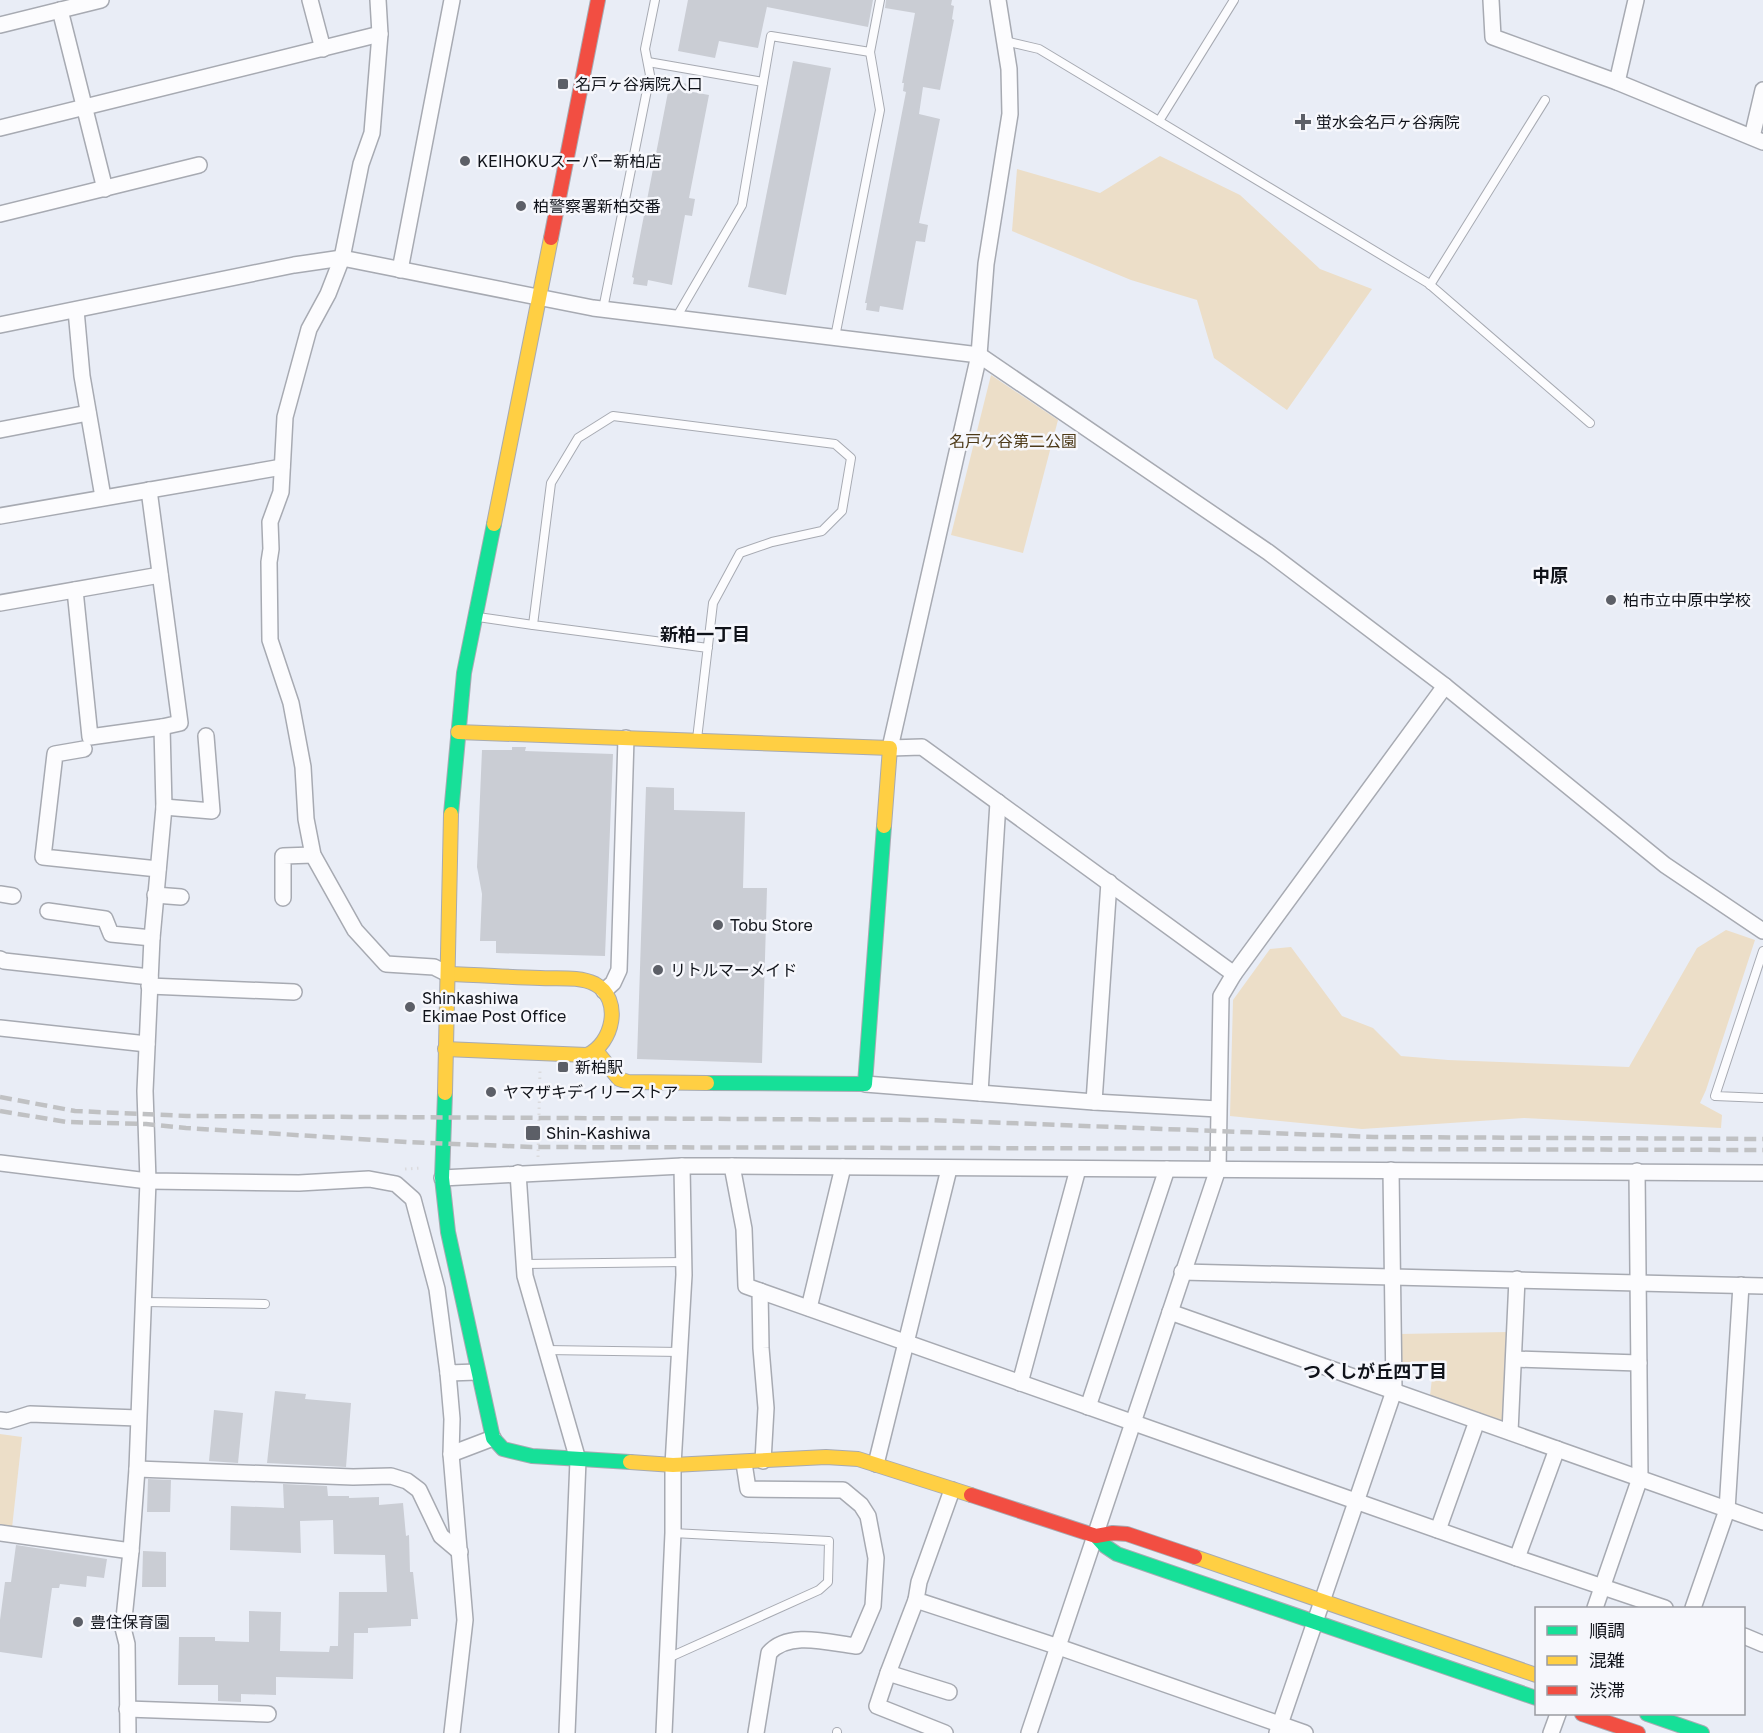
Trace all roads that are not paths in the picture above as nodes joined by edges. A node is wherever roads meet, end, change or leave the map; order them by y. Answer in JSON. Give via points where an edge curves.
{"nodes":[{"id":1,"x":100,"y":0,"type":"edge"},
{"id":2,"x":310,"y":0,"type":"edge"},
{"id":3,"x":378,"y":0,"type":"edge"},
{"id":4,"x":452,"y":0,"type":"edge"},
{"id":5,"x":598,"y":0,"type":"edge"},
{"id":6,"x":655,"y":0,"type":"edge"},
{"id":7,"x":880,"y":0,"type":"edge"},
{"id":8,"x":998,"y":0,"type":"edge"},
{"id":9,"x":1234,"y":0,"type":"edge"},
{"id":10,"x":1491,"y":0,"type":"edge"},
{"id":11,"x":1636,"y":0,"type":"edge"},
{"id":12,"x":60,"y":10,"type":"junction"},
{"id":13,"x":0,"y":25,"type":"edge"},
{"id":14,"x":380,"y":34,"type":"junction"},
{"id":15,"x":1005,"y":41,"type":"junction"},
{"id":16,"x":323,"y":49,"type":"junction"},
{"id":17,"x":870,"y":52,"type":"junction"},
{"id":18,"x":648,"y":62,"type":"junction"},
{"id":19,"x":763,"y":82,"type":"junction"},
{"id":20,"x":1617,"y":82,"type":"junction"},
{"id":21,"x":1763,"y":90,"type":"edge"},
{"id":22,"x":1545,"y":100,"type":"dead end"},
{"id":23,"x":85,"y":107,"type":"junction"},
{"id":24,"x":1159,"y":121,"type":"junction"},
{"id":25,"x":0,"y":128,"type":"edge"},
{"id":26,"x":1758,"y":139,"type":"edge"},
{"id":27,"x":199,"y":165,"type":"dead end"},
{"id":28,"x":105,"y":189,"type":"junction"},
{"id":29,"x":0,"y":214,"type":"edge"},
{"id":30,"x":342,"y":258,"type":"junction"},
{"id":31,"x":400,"y":270,"type":"junction"},
{"id":32,"x":1430,"y":285,"type":"junction"},
{"id":33,"x":538,"y":296,"type":"junction"},
{"id":34,"x":603,"y":309,"type":"junction"},
{"id":35,"x":76,"y":310,"type":"junction"},
{"id":36,"x":676,"y":318,"type":"junction"},
{"id":37,"x":0,"y":325,"type":"edge"},
{"id":38,"x":836,"y":338,"type":"junction"},
{"id":39,"x":979,"y":355,"type":"junction"},
{"id":40,"x":88,"y":413,"type":"junction"},
{"id":41,"x":1590,"y":423,"type":"dead end"},
{"id":42,"x":0,"y":430,"type":"edge"},
{"id":43,"x":282,"y":467,"type":"junction"},
{"id":44,"x":149,"y":489,"type":"junction"},
{"id":45,"x":103,"y":497,"type":"junction"},
{"id":46,"x":0,"y":516,"type":"edge"},
{"id":47,"x":160,"y":575,"type":"junction"},
{"id":48,"x":75,"y":590,"type":"junction"},
{"id":49,"x":0,"y":603,"type":"edge"},
{"id":50,"x":475,"y":617,"type":"junction"},
{"id":51,"x":533,"y":625,"type":"junction"},
{"id":52,"x":708,"y":648,"type":"junction"},
{"id":53,"x":1445,"y":686,"type":"junction"},
{"id":54,"x":162,"y":728,"type":"junction"},
{"id":55,"x":458,"y":732,"type":"junction"},
{"id":56,"x":206,"y":736,"type":"dead end"},
{"id":57,"x":626,"y":738,"type":"junction"},
{"id":58,"x":696,"y":741,"type":"junction"},
{"id":59,"x":890,"y":748,"type":"junction"},
{"id":60,"x":84,"y":749,"type":"dead end"},
{"id":61,"x":998,"y":802,"type":"junction"},
{"id":62,"x":164,"y":807,"type":"junction"},
{"id":63,"x":313,"y":855,"type":"junction"},
{"id":64,"x":158,"y":869,"type":"junction"},
{"id":65,"x":1109,"y":882,"type":"junction"},
{"id":66,"x":156,"y":895,"type":"junction"},
{"id":67,"x":181,"y":897,"type":"dead end"},
{"id":68,"x":283,"y":898,"type":"dead end"},
{"id":69,"x":48,"y":911,"type":"dead end"},
{"id":70,"x":1763,"y":931,"type":"edge"},
{"id":71,"x":152,"y":938,"type":"junction"},
{"id":72,"x":1763,"y":951,"type":"edge"},
{"id":73,"x":0,"y":959,"type":"edge"},
{"id":74,"x":448,"y":974,"type":"junction"},
{"id":75,"x":1234,"y":974,"type":"junction"},
{"id":76,"x":150,"y":982,"type":"junction"},
{"id":77,"x":604,"y":991,"type":"junction"},
{"id":78,"x":294,"y":992,"type":"dead end"},
{"id":79,"x":0,"y":1028,"type":"edge"},
{"id":80,"x":147,"y":1044,"type":"junction"},
{"id":81,"x":445,"y":1049,"type":"junction"},
{"id":82,"x":597,"y":1052,"type":"junction"},
{"id":83,"x":865,"y":1084,"type":"junction"},
{"id":84,"x":980,"y":1093,"type":"junction"},
{"id":85,"x":1763,"y":1098,"type":"edge"},
{"id":86,"x":1094,"y":1102,"type":"junction"},
{"id":87,"x":1218,"y":1108,"type":"junction"},
{"id":88,"x":0,"y":1163,"type":"edge"},
{"id":89,"x":682,"y":1166,"type":"junction"},
{"id":90,"x":732,"y":1166,"type":"junction"},
{"id":91,"x":843,"y":1167,"type":"junction"},
{"id":92,"x":950,"y":1169,"type":"junction"},
{"id":93,"x":1078,"y":1169,"type":"junction"},
{"id":94,"x":1167,"y":1169,"type":"junction"},
{"id":95,"x":1218,"y":1169,"type":"junction"},
{"id":96,"x":1391,"y":1170,"type":"junction"},
{"id":97,"x":1637,"y":1171,"type":"junction"},
{"id":98,"x":518,"y":1173,"type":"junction"},
{"id":99,"x":1763,"y":1173,"type":"edge"},
{"id":100,"x":442,"y":1178,"type":"junction"},
{"id":101,"x":148,"y":1181,"type":"junction"},
{"id":102,"x":684,"y":1262,"type":"junction"},
{"id":103,"x":524,"y":1264,"type":"junction"},
{"id":104,"x":1182,"y":1272,"type":"junction"},
{"id":105,"x":1392,"y":1276,"type":"junction"},
{"id":106,"x":1517,"y":1279,"type":"junction"},
{"id":107,"x":1638,"y":1282,"type":"junction"},
{"id":108,"x":1741,"y":1285,"type":"junction"},
{"id":109,"x":1763,"y":1286,"type":"edge"},
{"id":110,"x":760,"y":1291,"type":"junction"},
{"id":111,"x":144,"y":1302,"type":"junction"},
{"id":112,"x":265,"y":1304,"type":"dead end"},
{"id":113,"x":809,"y":1308,"type":"junction"},
{"id":114,"x":1170,"y":1312,"type":"junction"},
{"id":115,"x":906,"y":1342,"type":"junction"},
{"id":116,"x":546,"y":1350,"type":"junction"},
{"id":117,"x":680,"y":1352,"type":"junction"},
{"id":118,"x":1514,"y":1359,"type":"junction"},
{"id":119,"x":1639,"y":1363,"type":"junction"},
{"id":120,"x":477,"y":1371,"type":"junction"},
{"id":121,"x":448,"y":1373,"type":"junction"},
{"id":122,"x":1020,"y":1383,"type":"junction"},
{"id":123,"x":1394,"y":1391,"type":"junction"},
{"id":124,"x":1088,"y":1407,"type":"junction"},
{"id":125,"x":138,"y":1419,"type":"junction"},
{"id":126,"x":0,"y":1420,"type":"edge"},
{"id":127,"x":1477,"y":1421,"type":"junction"},
{"id":128,"x":1133,"y":1424,"type":"junction"},
{"id":129,"x":1510,"y":1432,"type":"junction"},
{"id":130,"x":493,"y":1438,"type":"junction"},
{"id":131,"x":1557,"y":1449,"type":"junction"},
{"id":132,"x":451,"y":1454,"type":"junction"},
{"id":133,"x":578,"y":1460,"type":"junction"},
{"id":134,"x":763,"y":1461,"type":"junction"},
{"id":135,"x":744,"y":1463,"type":"junction"},
{"id":136,"x":876,"y":1464,"type":"junction"},
{"id":137,"x":674,"y":1465,"type":"junction"},
{"id":138,"x":136,"y":1469,"type":"junction"},
{"id":139,"x":1640,"y":1478,"type":"junction"},
{"id":140,"x":952,"y":1490,"type":"junction"},
{"id":141,"x":1356,"y":1501,"type":"junction"},
{"id":142,"x":1727,"y":1510,"type":"junction"},
{"id":143,"x":1763,"y":1522,"type":"edge"},
{"id":144,"x":1438,"y":1530,"type":"junction"},
{"id":145,"x":0,"y":1533,"type":"edge"},
{"id":146,"x":673,"y":1533,"type":"junction"},
{"id":147,"x":1096,"y":1536,"type":"junction"},
{"id":148,"x":131,"y":1551,"type":"junction"},
{"id":149,"x":460,"y":1552,"type":"junction"},
{"id":150,"x":1516,"y":1558,"type":"junction"},
{"id":151,"x":1602,"y":1587,"type":"junction"},
{"id":152,"x":916,"y":1600,"type":"junction"},
{"id":153,"x":1323,"y":1600,"type":"junction"},
{"id":154,"x":1595,"y":1607,"type":"edge"},
{"id":155,"x":1662,"y":1607,"type":"edge"},
{"id":156,"x":1694,"y":1607,"type":"edge"},
{"id":157,"x":1315,"y":1621,"type":"junction"},
{"id":158,"x":1745,"y":1637,"type":"edge"},
{"id":159,"x":1763,"y":1644,"type":"edge"},
{"id":160,"x":1059,"y":1647,"type":"junction"},
{"id":161,"x":668,"y":1658,"type":"junction"},
{"id":162,"x":888,"y":1673,"type":"junction"},
{"id":163,"x":1535,"y":1675,"type":"edge"},
{"id":164,"x":949,"y":1692,"type":"dead end"},
{"id":165,"x":1535,"y":1698,"type":"edge"},
{"id":166,"x":127,"y":1709,"type":"junction"},
{"id":167,"x":268,"y":1714,"type":"dead end"},
{"id":168,"x":1557,"y":1715,"type":"edge"},
{"id":169,"x":1588,"y":1715,"type":"edge"},
{"id":170,"x":1652,"y":1715,"type":"edge"},
{"id":171,"x":922,"y":1729,"type":"edge"},
{"id":172,"x":1279,"y":1729,"type":"edge"},
{"id":173,"x":128,"y":1733,"type":"edge"},
{"id":174,"x":452,"y":1733,"type":"edge"},
{"id":175,"x":567,"y":1733,"type":"edge"},
{"id":176,"x":664,"y":1733,"type":"edge"},
{"id":177,"x":756,"y":1733,"type":"edge"},
{"id":178,"x":945,"y":1733,"type":"edge"},
{"id":179,"x":1029,"y":1733,"type":"edge"},
{"id":180,"x":1305,"y":1733,"type":"edge"},
{"id":181,"x":1551,"y":1733,"type":"edge"},
{"id":182,"x":1638,"y":1733,"type":"edge"},
{"id":183,"x":1702,"y":1733,"type":"edge"}],
"edges":[{"from":1,"to":12,"type":"street"},
{"from":2,"to":16,"type":"street"},
{"from":3,"to":14,"type":"street"},
{"from":4,"to":31,"type":"street"},
{"from":5,"to":33,"type":"street"},
{"from":6,"to":18,"type":"lane","via":[[645,49]]},
{"from":7,"to":17,"type":"lane"},
{"from":8,"to":15,"type":"street"},
{"from":9,"to":24,"type":"lane"},
{"from":10,"to":20,"type":"street","via":[[1493,36]]},
{"from":11,"to":20,"type":"street"},
{"from":12,"to":13,"type":"street"},
{"from":12,"to":23,"type":"street"},
{"from":14,"to":16,"type":"street"},
{"from":14,"to":30,"type":"street","via":[[372,133],[361,164]]},
{"from":15,"to":24,"type":"lane","via":[[1039,49]]},
{"from":15,"to":39,"type":"street","via":[[1010,114],[986,264]]},
{"from":16,"to":23,"type":"street"},
{"from":17,"to":19,"type":"lane","via":[[771,36]]},
{"from":17,"to":38,"type":"lane","via":[[880,110]]},
{"from":18,"to":19,"type":"lane"},
{"from":18,"to":34,"type":"lane","via":[[650,75]]},
{"from":19,"to":36,"type":"lane","via":[[742,205]]},
{"from":20,"to":26,"type":"street"},
{"from":21,"to":26,"type":"street"},
{"from":22,"to":32,"type":"lane"},
{"from":23,"to":25,"type":"street"},
{"from":23,"to":28,"type":"street"},
{"from":24,"to":32,"type":"lane"},
{"from":27,"to":28,"type":"street"},
{"from":28,"to":29,"type":"street"},
{"from":30,"to":31,"type":"street"},
{"from":30,"to":35,"type":"street"},
{"from":30,"to":43,"type":"street","via":[[306,340],[285,417]]},
{"from":31,"to":33,"type":"street"},
{"from":32,"to":41,"type":"lane"},
{"from":33,"to":34,"type":"street"},
{"from":33,"to":50,"type":"street"},
{"from":34,"to":36,"type":"street"},
{"from":35,"to":37,"type":"street"},
{"from":35,"to":40,"type":"street"},
{"from":36,"to":38,"type":"street"},
{"from":38,"to":39,"type":"street"},
{"from":39,"to":53,"type":"street","via":[[1268,552]]},
{"from":39,"to":59,"type":"street"},
{"from":40,"to":42,"type":"street"},
{"from":40,"to":45,"type":"street"},
{"from":43,"to":44,"type":"street"},
{"from":43,"to":63,"type":"street","via":[[281,492],[270,522],[270,640],[291,703]]},
{"from":44,"to":45,"type":"street"},
{"from":44,"to":47,"type":"street"},
{"from":45,"to":46,"type":"street"},
{"from":47,"to":48,"type":"street"},
{"from":47,"to":54,"type":"street","via":[[180,723]]},
{"from":48,"to":49,"type":"street"},
{"from":48,"to":54,"type":"street","via":[[90,737]]},
{"from":50,"to":51,"type":"lane"},
{"from":50,"to":55,"type":"street"},
{"from":51,"to":52,"type":"lane"},
{"from":51,"to":52,"type":"lane","via":[[551,483],[578,438],[613,416],[835,444],[851,458],[842,511],[822,531],[740,553],[713,603]]},
{"from":52,"to":58,"type":"lane"},
{"from":53,"to":70,"type":"street","via":[[1665,865]]},
{"from":53,"to":75,"type":"street"},
{"from":54,"to":62,"type":"street"},
{"from":55,"to":57,"type":"street"},
{"from":55,"to":74,"type":"street","via":[[449,835]]},
{"from":56,"to":62,"type":"street","via":[[212,811]]},
{"from":57,"to":58,"type":"street"},
{"from":57,"to":77,"type":"street","via":[[619,970]]},
{"from":58,"to":59,"type":"street"},
{"from":59,"to":61,"type":"street","via":[[922,747]]},
{"from":59,"to":83,"type":"street"},
{"from":60,"to":64,"type":"street","via":[[55,754],[43,857]]},
{"from":61,"to":65,"type":"street"},
{"from":61,"to":84,"type":"street"},
{"from":62,"to":64,"type":"street"},
{"from":63,"to":68,"type":"street","via":[[282,856]]},
{"from":63,"to":74,"type":"street","via":[[355,930],[386,964],[434,967]]},
{"from":64,"to":66,"type":"street"},
{"from":65,"to":75,"type":"street"},
{"from":65,"to":86,"type":"street"},
{"from":66,"to":67,"type":"street"},
{"from":66,"to":71,"type":"street"},
{"from":69,"to":71,"type":"street","via":[[105,919],[111,934]]},
{"from":71,"to":76,"type":"street"},
{"from":72,"to":85,"type":"lane","via":[[1715,1096]]},
{"from":73,"to":76,"type":"street"},
{"from":74,"to":77,"type":"street","via":[[585,980]]},
{"from":74,"to":81,"type":"street"},
{"from":75,"to":87,"type":"street","via":[[1221,996]]},
{"from":76,"to":78,"type":"street"},
{"from":76,"to":80,"type":"street"},
{"from":77,"to":82,"type":"street","via":[[610,1004],[610,1024],[608,1036]]},
{"from":79,"to":80,"type":"street"},
{"from":80,"to":101,"type":"street"},
{"from":81,"to":82,"type":"street","via":[[587,1055]]},
{"from":81,"to":100,"type":"street"},
{"from":82,"to":83,"type":"street","via":[[619,1079],[628,1082]]},
{"from":83,"to":84,"type":"street"},
{"from":84,"to":86,"type":"street"},
{"from":86,"to":87,"type":"street"},
{"from":87,"to":95,"type":"street"},
{"from":88,"to":101,"type":"street"},
{"from":89,"to":90,"type":"street"},
{"from":89,"to":98,"type":"street"},
{"from":89,"to":102,"type":"street"},
{"from":90,"to":91,"type":"street"},
{"from":90,"to":110,"type":"street","via":[[744,1228],[746,1286]]},
{"from":91,"to":92,"type":"street"},
{"from":91,"to":113,"type":"street"},
{"from":92,"to":93,"type":"street"},
{"from":92,"to":115,"type":"street"},
{"from":93,"to":94,"type":"street"},
{"from":93,"to":122,"type":"street"},
{"from":94,"to":95,"type":"street"},
{"from":94,"to":124,"type":"street"},
{"from":95,"to":96,"type":"street"},
{"from":95,"to":104,"type":"street"},
{"from":96,"to":97,"type":"street"},
{"from":96,"to":105,"type":"street"},
{"from":97,"to":99,"type":"street"},
{"from":97,"to":107,"type":"street"},
{"from":98,"to":100,"type":"street"},
{"from":98,"to":103,"type":"street"},
{"from":100,"to":120,"type":"street","via":[[448,1232]]},
{"from":101,"to":111,"type":"street"},
{"from":101,"to":121,"type":"street","via":[[299,1183],[369,1179],[396,1185],[413,1199],[437,1289]]},
{"from":102,"to":103,"type":"lane"},
{"from":102,"to":117,"type":"street"},
{"from":103,"to":116,"type":"street"},
{"from":104,"to":105,"type":"street"},
{"from":104,"to":114,"type":"street"},
{"from":105,"to":106,"type":"street"},
{"from":105,"to":123,"type":"street"},
{"from":106,"to":107,"type":"street"},
{"from":106,"to":118,"type":"street"},
{"from":107,"to":108,"type":"street"},
{"from":107,"to":119,"type":"street"},
{"from":108,"to":109,"type":"street"},
{"from":108,"to":142,"type":"street"},
{"from":110,"to":113,"type":"street"},
{"from":110,"to":134,"type":"street","via":[[766,1408]]},
{"from":111,"to":112,"type":"lane"},
{"from":111,"to":125,"type":"street"},
{"from":113,"to":115,"type":"street"},
{"from":114,"to":123,"type":"street"},
{"from":114,"to":128,"type":"street"},
{"from":115,"to":122,"type":"street"},
{"from":115,"to":136,"type":"street"},
{"from":116,"to":117,"type":"lane"},
{"from":116,"to":133,"type":"street"},
{"from":117,"to":137,"type":"street"},
{"from":118,"to":119,"type":"street"},
{"from":118,"to":129,"type":"street"},
{"from":119,"to":139,"type":"street"},
{"from":120,"to":121,"type":"street"},
{"from":120,"to":130,"type":"street"},
{"from":121,"to":132,"type":"street"},
{"from":122,"to":124,"type":"street"},
{"from":123,"to":127,"type":"street"},
{"from":123,"to":141,"type":"street"},
{"from":124,"to":128,"type":"street"},
{"from":125,"to":126,"type":"street","via":[[30,1414]]},
{"from":125,"to":138,"type":"street"},
{"from":127,"to":129,"type":"street"},
{"from":127,"to":144,"type":"street"},
{"from":128,"to":141,"type":"street"},
{"from":128,"to":147,"type":"street"},
{"from":129,"to":131,"type":"street"},
{"from":130,"to":132,"type":"street"},
{"from":130,"to":133,"type":"street","via":[[503,1449],[515,1454]]},
{"from":131,"to":139,"type":"street"},
{"from":131,"to":150,"type":"street"},
{"from":132,"to":149,"type":"street"},
{"from":133,"to":137,"type":"street"},
{"from":133,"to":175,"type":"street"},
{"from":134,"to":135,"type":"street"},
{"from":134,"to":136,"type":"street","via":[[825,1457]]},
{"from":135,"to":137,"type":"street"},
{"from":135,"to":177,"type":"street","via":[[748,1489],[843,1490],[868,1516],[876,1558],[873,1606],[856,1646],[805,1640],[777,1645],[770,1653]]},
{"from":136,"to":140,"type":"street"},
{"from":137,"to":146,"type":"street"},
{"from":138,"to":148,"type":"street"},
{"from":138,"to":149,"type":"street","via":[[391,1476],[419,1490],[441,1536]]},
{"from":139,"to":142,"type":"street"},
{"from":139,"to":151,"type":"street"},
{"from":140,"to":147,"type":"street"},
{"from":140,"to":152,"type":"street"},
{"from":141,"to":144,"type":"street"},
{"from":141,"to":153,"type":"street"},
{"from":142,"to":143,"type":"street"},
{"from":142,"to":156,"type":"street"},
{"from":144,"to":150,"type":"street"},
{"from":145,"to":148,"type":"street"},
{"from":146,"to":161,"type":"street"},
{"from":146,"to":161,"type":"lane","via":[[829,1541],[828,1582],[819,1590]]},
{"from":147,"to":153,"type":"street","via":[[1127,1534]]},
{"from":147,"to":157,"type":"street","via":[[1117,1554]]},
{"from":147,"to":160,"type":"street"},
{"from":148,"to":166,"type":"street","via":[[123,1628],[127,1644]]},
{"from":149,"to":174,"type":"street","via":[[465,1620]]},
{"from":150,"to":151,"type":"street"},
{"from":151,"to":154,"type":"street"},
{"from":151,"to":155,"type":"street"},
{"from":152,"to":160,"type":"street"},
{"from":152,"to":162,"type":"street"},
{"from":153,"to":157,"type":"street"},
{"from":153,"to":163,"type":"street"},
{"from":157,"to":165,"type":"street"},
{"from":157,"to":172,"type":"street"},
{"from":158,"to":159,"type":"street"},
{"from":160,"to":172,"type":"street"},
{"from":160,"to":179,"type":"street"},
{"from":161,"to":176,"type":"street"},
{"from":162,"to":164,"type":"street"},
{"from":162,"to":171,"type":"street","via":[[877,1706]]},
{"from":166,"to":167,"type":"street"},
{"from":166,"to":173,"type":"street"},
{"from":168,"to":181,"type":"street"},
{"from":169,"to":182,"type":"street"},
{"from":170,"to":183,"type":"street"},
{"from":171,"to":178,"type":"street"},
{"from":172,"to":180,"type":"street"}]}
